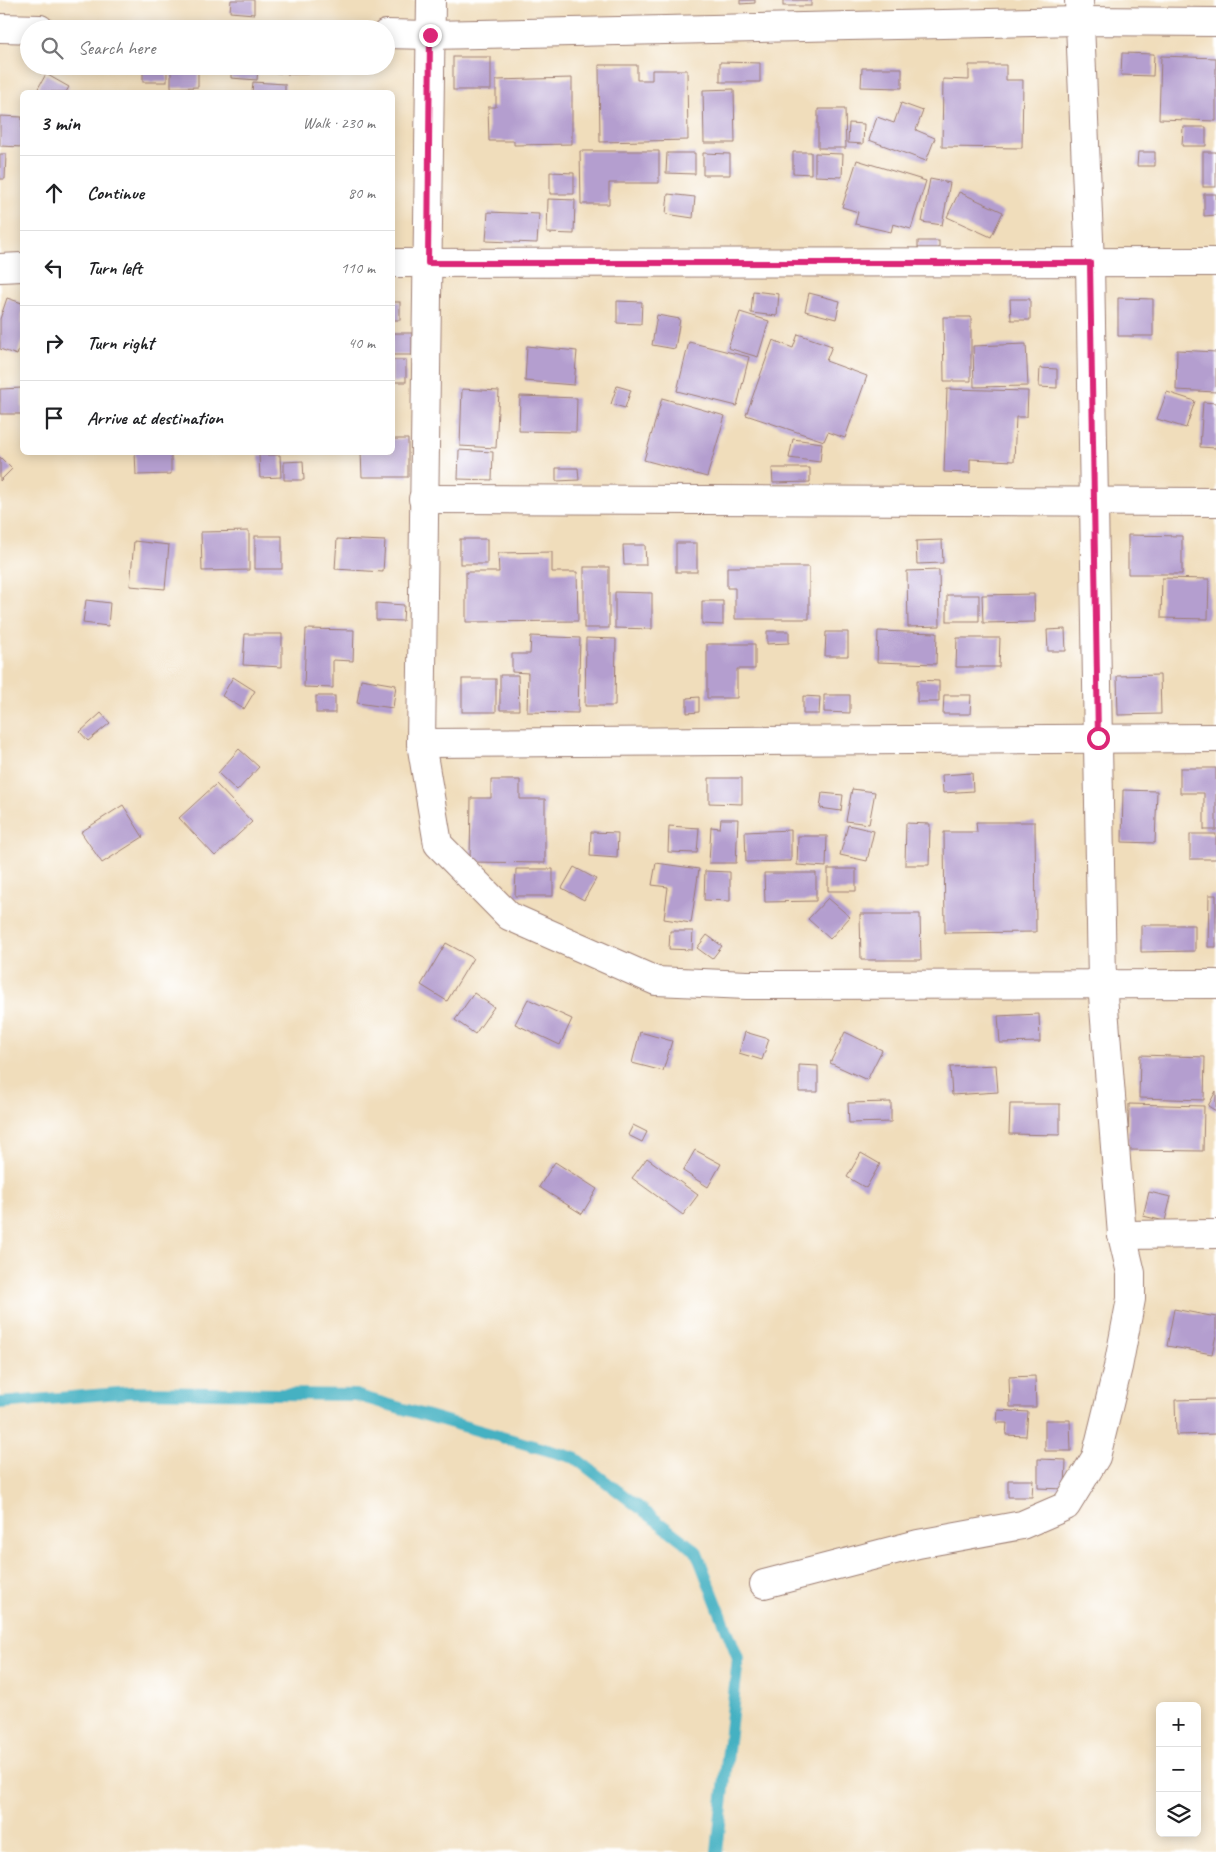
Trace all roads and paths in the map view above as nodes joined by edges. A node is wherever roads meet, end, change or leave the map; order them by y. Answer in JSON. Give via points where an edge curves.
{"nodes":[{"id":1,"x":431,"y":0,"type":"edge"},
{"id":2,"x":1079,"y":10,"type":"edge"},
{"id":3,"x":1216,"y":22,"type":"edge"},
{"id":4,"x":0,"y":28,"type":"edge"},
{"id":5,"x":20,"y":28,"type":"edge"},
{"id":6,"x":395,"y":34,"type":"edge"},
{"id":7,"x":430,"y":35,"type":"junction"},
{"id":8,"x":1216,"y":262,"type":"edge"},
{"id":9,"x":428,"y":263,"type":"junction"},
{"id":10,"x":1090,"y":263,"type":"junction"},
{"id":11,"x":395,"y":264,"type":"edge"},
{"id":12,"x":0,"y":268,"type":"edge"},
{"id":13,"x":20,"y":268,"type":"edge"},
{"id":14,"x":423,"y":499,"type":"junction"},
{"id":15,"x":1093,"y":501,"type":"junction"},
{"id":16,"x":1216,"y":502,"type":"edge"},
{"id":17,"x":1098,"y":738,"type":"junction"},
{"id":18,"x":1216,"y":738,"type":"edge"},
{"id":19,"x":421,"y":743,"type":"junction"},
{"id":20,"x":1102,"y":984,"type":"junction"},
{"id":21,"x":1216,"y":984,"type":"edge"},
{"id":22,"x":1216,"y":1234,"type":"edge"},
{"id":23,"x":1122,"y":1235,"type":"junction"},
{"id":24,"x":764,"y":1584,"type":"dead end"}],
"edges":[{"from":1,"to":7,"type":"street"},
{"from":2,"to":3,"type":"street"},
{"from":2,"to":7,"type":"street"},
{"from":2,"to":10,"type":"street"},
{"from":4,"to":5,"type":"street"},
{"from":6,"to":7,"type":"street"},
{"from":7,"to":9,"type":"street"},
{"from":8,"to":10,"type":"street"},
{"from":9,"to":10,"type":"street"},
{"from":9,"to":11,"type":"street"},
{"from":9,"to":14,"type":"street"},
{"from":10,"to":15,"type":"street"},
{"from":12,"to":13,"type":"street"},
{"from":14,"to":15,"type":"street"},
{"from":14,"to":19,"type":"street"},
{"from":15,"to":16,"type":"street"},
{"from":15,"to":17,"type":"street"},
{"from":17,"to":18,"type":"street"},
{"from":17,"to":19,"type":"street"},
{"from":17,"to":20,"type":"street"},
{"from":19,"to":20,"type":"street","via":[[438,844],[509,916],[656,981],[747,985]]},
{"from":20,"to":21,"type":"street"},
{"from":20,"to":23,"type":"street"},
{"from":22,"to":23,"type":"street"},
{"from":23,"to":24,"type":"street","via":[[1132,1273],[1131,1300],[1118,1367],[1096,1457],[1066,1506],[1022,1525],[918,1544]]}]}
